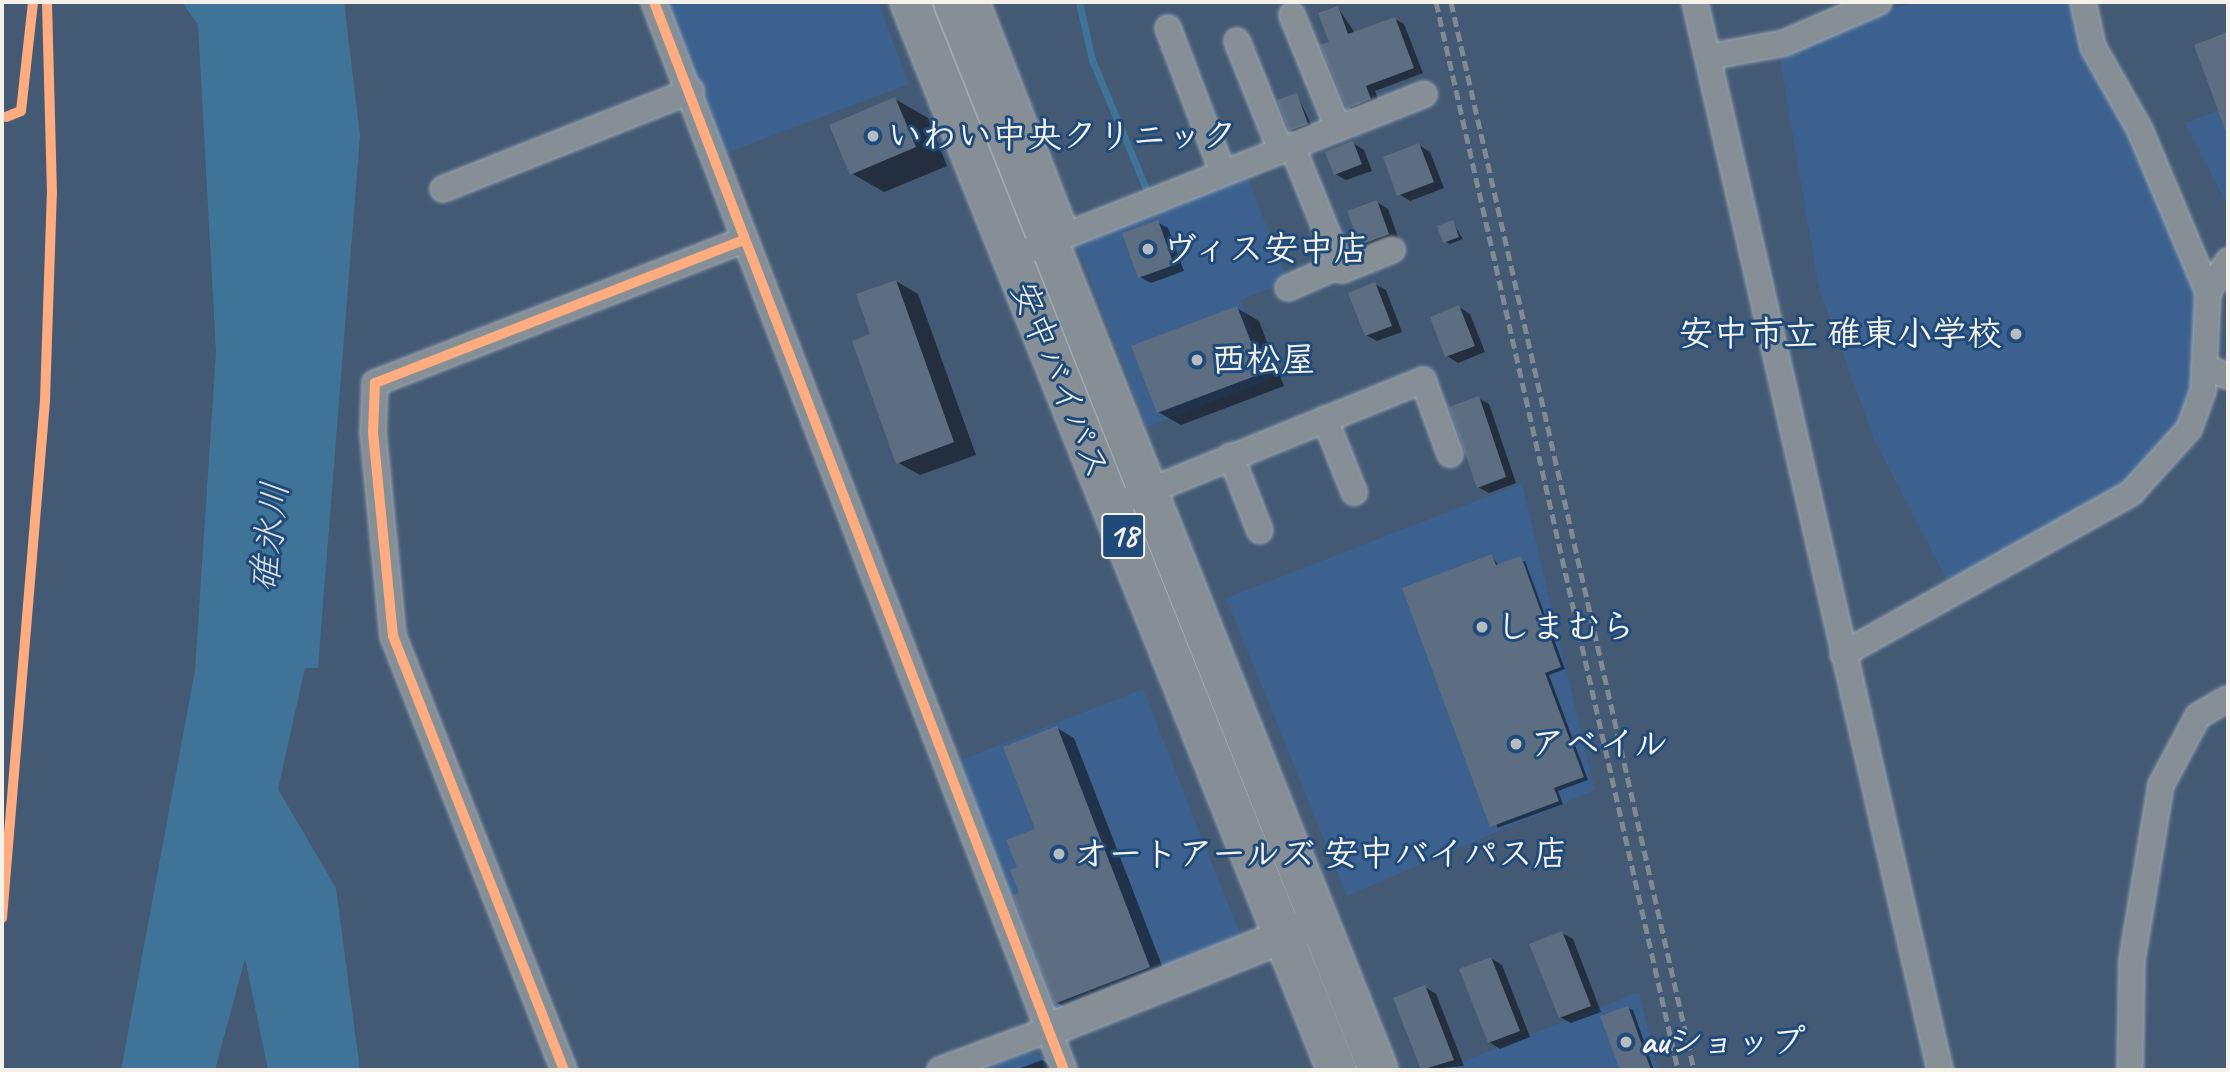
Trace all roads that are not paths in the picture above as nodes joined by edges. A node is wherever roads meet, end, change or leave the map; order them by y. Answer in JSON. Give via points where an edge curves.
{"nodes":[{"id":1,"x":654,"y":2,"type":"edge"},
{"id":2,"x":910,"y":2,"type":"edge"},
{"id":3,"x":953,"y":2,"type":"edge"},
{"id":4,"x":977,"y":2,"type":"edge"},
{"id":5,"x":1695,"y":2,"type":"edge"},
{"id":6,"x":2083,"y":2,"type":"edge"},
{"id":7,"x":1864,"y":5,"type":"edge"},
{"id":8,"x":1292,"y":15,"type":"dead end"},
{"id":9,"x":1168,"y":27,"type":"dead end"},
{"id":10,"x":1237,"y":41,"type":"dead end"},
{"id":11,"x":1708,"y":57,"type":"junction"},
{"id":12,"x":691,"y":91,"type":"junction"},
{"id":13,"x":1424,"y":94,"type":"dead end"},
{"id":14,"x":1338,"y":128,"type":"junction"},
{"id":15,"x":1287,"y":148,"type":"junction"},
{"id":16,"x":1223,"y":173,"type":"junction"},
{"id":17,"x":443,"y":189,"type":"dead end"},
{"id":18,"x":1057,"y":239,"type":"junction"},
{"id":19,"x":743,"y":240,"type":"junction"},
{"id":20,"x":1392,"y":250,"type":"dead end"},
{"id":21,"x":1011,"y":257,"type":"junction"},
{"id":22,"x":2228,"y":261,"type":"edge"},
{"id":23,"x":1340,"y":265,"type":"junction"},
{"id":24,"x":1288,"y":288,"type":"dead end"},
{"id":25,"x":2208,"y":292,"type":"junction"},
{"id":26,"x":2204,"y":367,"type":"junction"},
{"id":27,"x":2228,"y":376,"type":"edge"},
{"id":28,"x":1325,"y":419,"type":"junction"},
{"id":29,"x":1450,"y":454,"type":"dead end"},
{"id":30,"x":1231,"y":456,"type":"junction"},
{"id":31,"x":1147,"y":492,"type":"junction"},
{"id":32,"x":1354,"y":492,"type":"dead end"},
{"id":33,"x":1111,"y":507,"type":"junction"},
{"id":34,"x":1260,"y":531,"type":"dead end"},
{"id":35,"x":1843,"y":654,"type":"junction"},
{"id":36,"x":2228,"y":699,"type":"edge"},
{"id":37,"x":1301,"y":929,"type":"junction"},
{"id":38,"x":1048,"y":1030,"type":"junction"},
{"id":39,"x":564,"y":1070,"type":"edge"},
{"id":40,"x":940,"y":1070,"type":"edge"},
{"id":41,"x":1063,"y":1070,"type":"edge"},
{"id":42,"x":1338,"y":1070,"type":"edge"},
{"id":43,"x":1378,"y":1070,"type":"edge"},
{"id":44,"x":1940,"y":1070,"type":"edge"},
{"id":45,"x":2130,"y":1070,"type":"edge"}],
"edges":[{"from":1,"to":12,"type":"street"},
{"from":2,"to":21,"type":"highway","name":"安中バイパス","number":"18"},
{"from":3,"to":18,"type":"highway","name":"安中バイパス","number":"18"},
{"from":4,"to":18,"type":"street"},
{"from":5,"to":11,"type":"street"},
{"from":6,"to":25,"type":"street","via":[[2093,47],[2140,130]]},
{"from":7,"to":11,"type":"street","via":[[1784,43]]},
{"from":8,"to":14,"type":"street"},
{"from":9,"to":16,"type":"street"},
{"from":10,"to":15,"type":"street"},
{"from":11,"to":35,"type":"street"},
{"from":12,"to":17,"type":"street"},
{"from":12,"to":19,"type":"street"},
{"from":13,"to":14,"type":"street"},
{"from":14,"to":15,"type":"street"},
{"from":15,"to":16,"type":"street"},
{"from":15,"to":23,"type":"street"},
{"from":16,"to":18,"type":"street"},
{"from":18,"to":21,"type":"street"},
{"from":18,"to":31,"type":"highway","name":"安中バイパス","number":"18"},
{"from":19,"to":38,"type":"street"},
{"from":19,"to":39,"type":"street","via":[[375,383],[374,446],[393,636]]},
{"from":20,"to":23,"type":"street"},
{"from":21,"to":33,"type":"highway","name":"安中バイパス","number":"18"},
{"from":22,"to":25,"type":"street"},
{"from":23,"to":24,"type":"street"},
{"from":25,"to":26,"type":"street"},
{"from":26,"to":27,"type":"street"},
{"from":26,"to":35,"type":"street","via":[[2189,429],[2131,493]]},
{"from":28,"to":29,"type":"street","via":[[1423,380]]},
{"from":28,"to":30,"type":"street"},
{"from":28,"to":32,"type":"street"},
{"from":30,"to":31,"type":"street"},
{"from":30,"to":34,"type":"street"},
{"from":31,"to":33,"type":"street"},
{"from":31,"to":37,"type":"highway","name":"安中バイパス","number":"18"},
{"from":33,"to":37,"type":"highway","name":"安中バイパス","number":"18"},
{"from":35,"to":44,"type":"street"},
{"from":36,"to":45,"type":"street","via":[[2198,716],[2161,785],[2132,960]]},
{"from":37,"to":38,"type":"street"},
{"from":37,"to":42,"type":"highway","name":"安中バイパス","number":"18"},
{"from":37,"to":43,"type":"highway","name":"安中バイパス","number":"18"},
{"from":38,"to":40,"type":"street"},
{"from":38,"to":41,"type":"street"}]}
